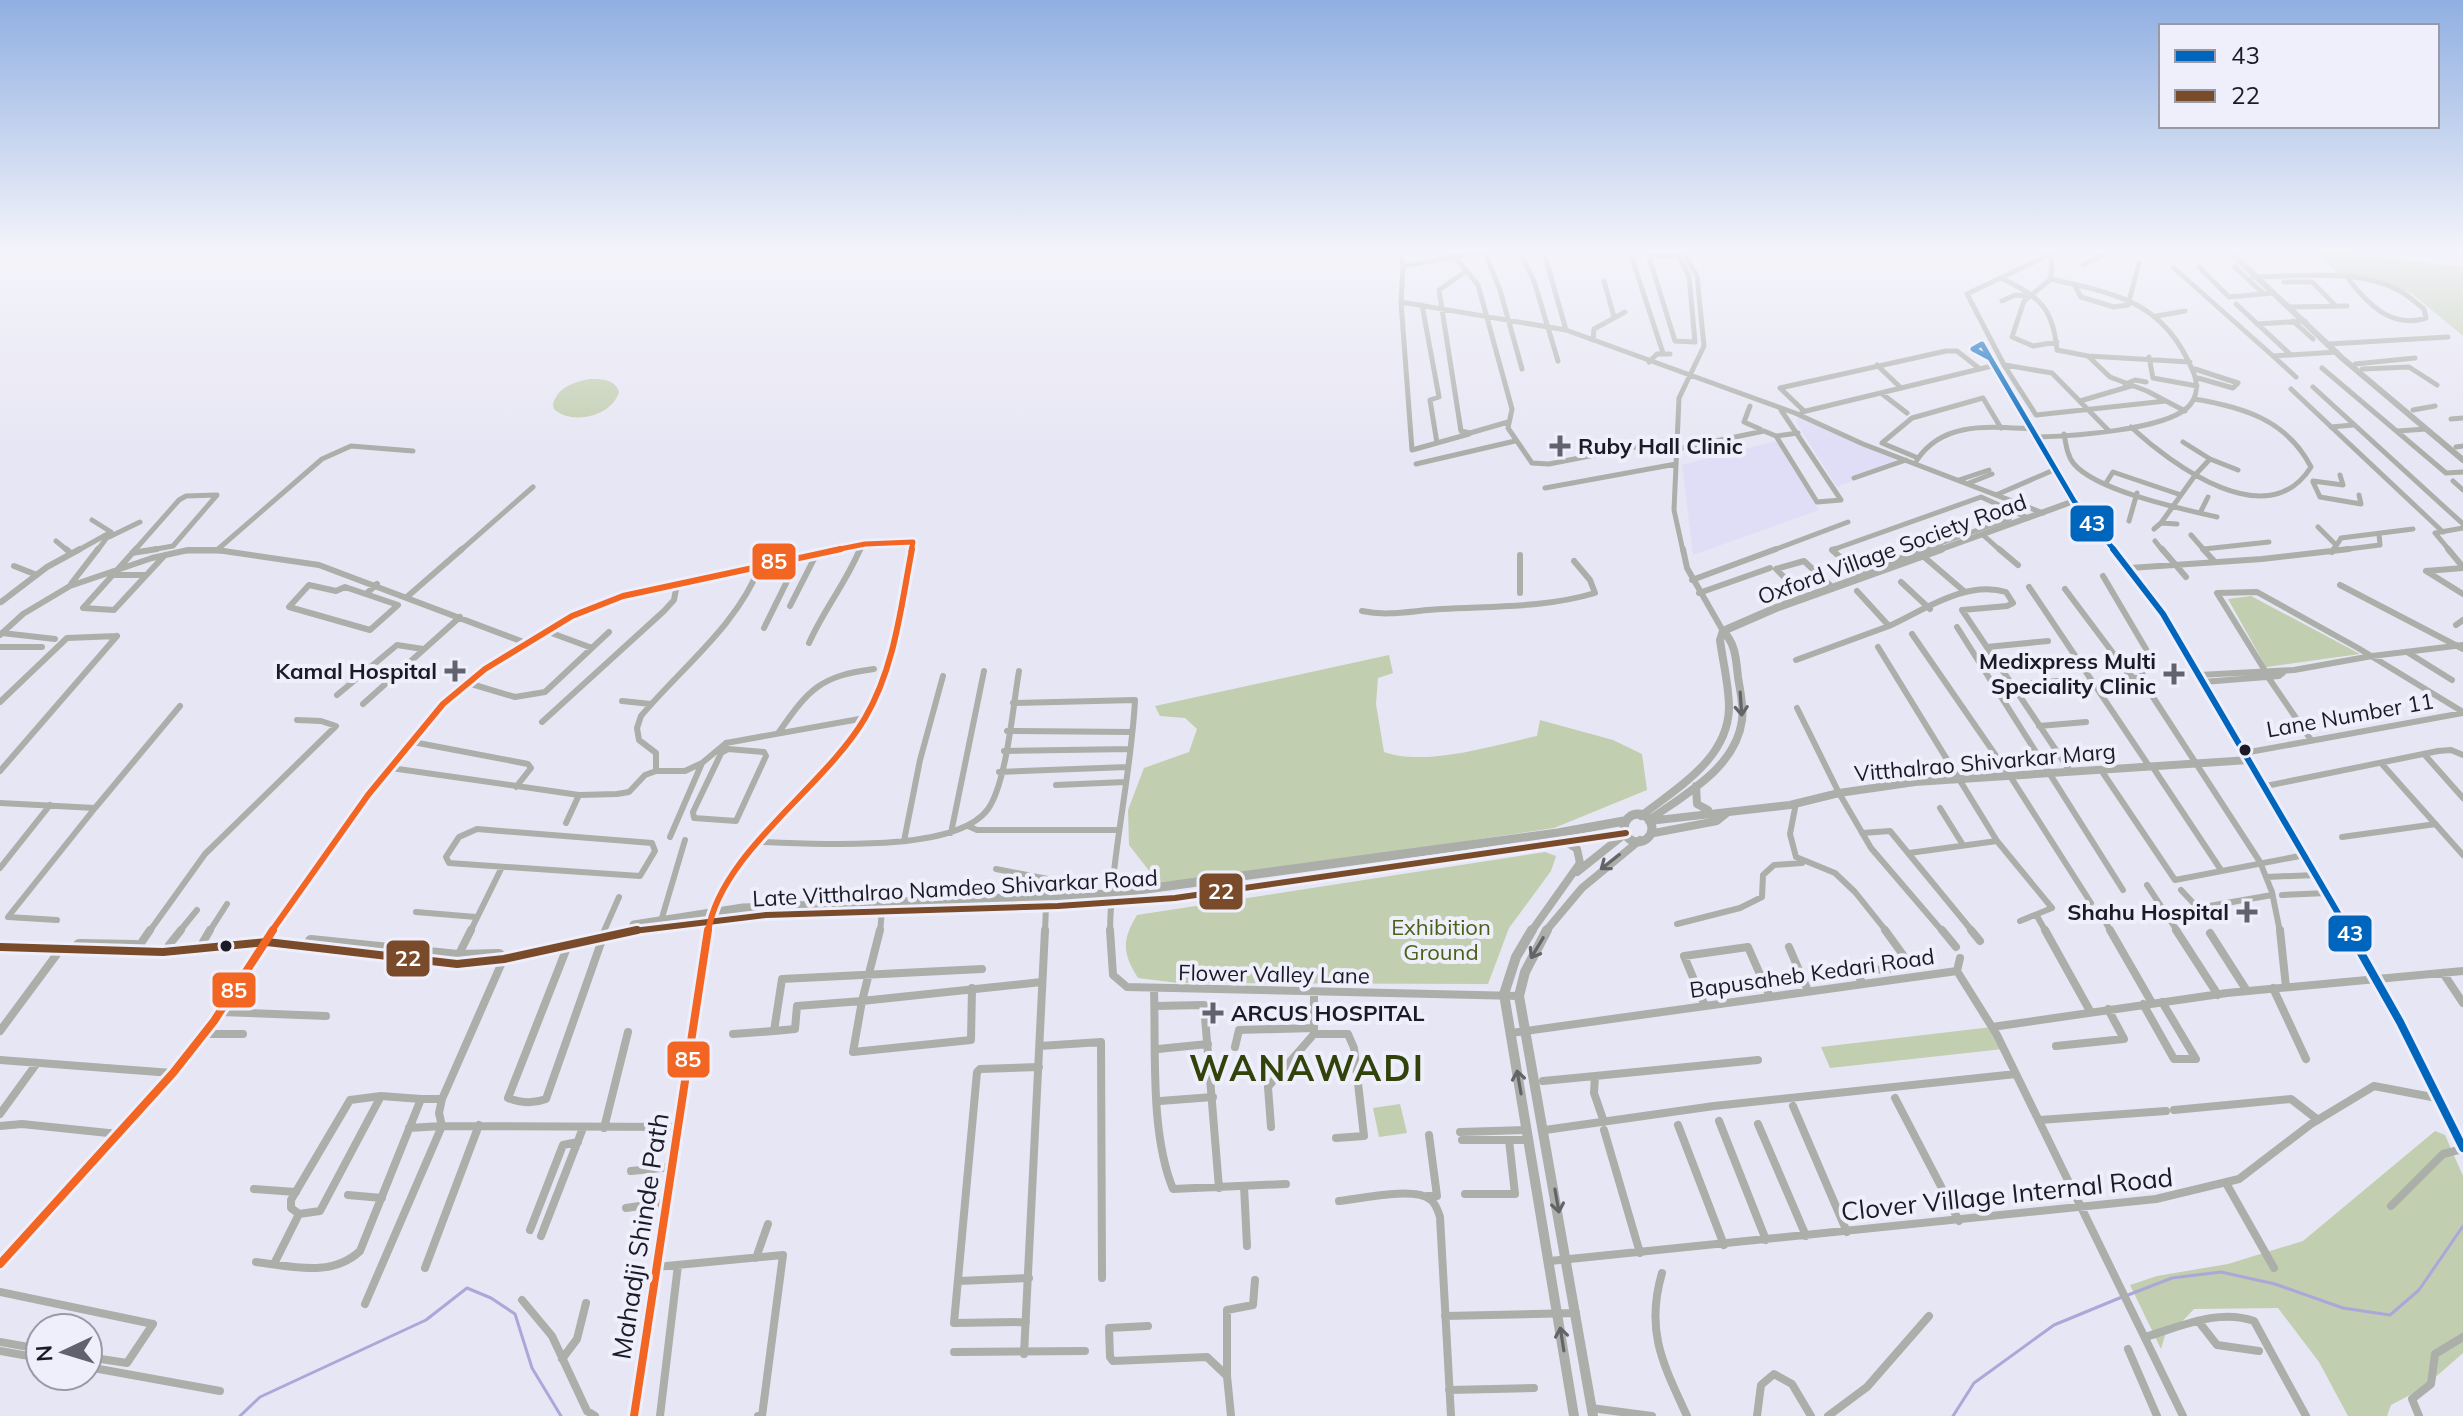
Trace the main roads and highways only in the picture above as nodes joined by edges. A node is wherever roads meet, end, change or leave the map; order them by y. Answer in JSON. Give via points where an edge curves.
{"nodes":[{"id":1,"x":1624,"y":821,"type":"junction"},
{"id":2,"x":1626,"y":833,"type":"junction"},
{"id":3,"x":1109,"y":899,"type":"junction"},
{"id":4,"x":1046,"y":903,"type":"junction"},
{"id":5,"x":710,"y":916,"type":"junction"},
{"id":6,"x":603,"y":934,"type":"junction"},
{"id":7,"x":266,"y":940,"type":"junction"},
{"id":8,"x":0,"y":941,"type":"edge"},
{"id":9,"x":0,"y":947,"type":"edge"}],
"edges":[{"from":1,"to":2,"type":"main road"},
{"from":1,"to":2,"type":"main road","via":[[1645,818],[1654,833],[1640,840]]},
{"from":1,"to":3,"type":"main road","name":"Late Vitthalrao Namdeo Shivarkar Road"},
{"from":2,"to":3,"type":"main road","name":"Late Vitthalrao Namdeo Shivarkar Road"},
{"from":3,"to":4,"type":"main road","name":"Late Vitthalrao Namdeo Shivarkar Road"},
{"from":3,"to":4,"type":"main road","name":"Late Vitthalrao Namdeo Shivarkar Road","via":[[1094,895]]},
{"from":4,"to":5,"type":"main road","name":"Late Vitthalrao Namdeo Shivarkar Road"},
{"from":5,"to":6,"type":"main road","name":"Late Vitthalrao Namdeo Shivarkar Road"},
{"from":5,"to":6,"type":"main road","name":"Late Vitthalrao Namdeo Shivarkar Road"},
{"from":6,"to":7,"type":"main road","name":"Late Vitthalrao Namdeo Shivarkar Road","via":[[489,957]]},
{"from":6,"to":7,"type":"main road","name":"Late Vitthalrao Namdeo Shivarkar Road","via":[[503,960],[457,964]]},
{"from":7,"to":8,"type":"main road","name":"Late Vitthalrao Namdeo Shivarkar Road","via":[[139,946]]},
{"from":7,"to":9,"type":"main road","name":"Late Vitthalrao Namdeo Shivarkar Road","via":[[163,952]]}]}
